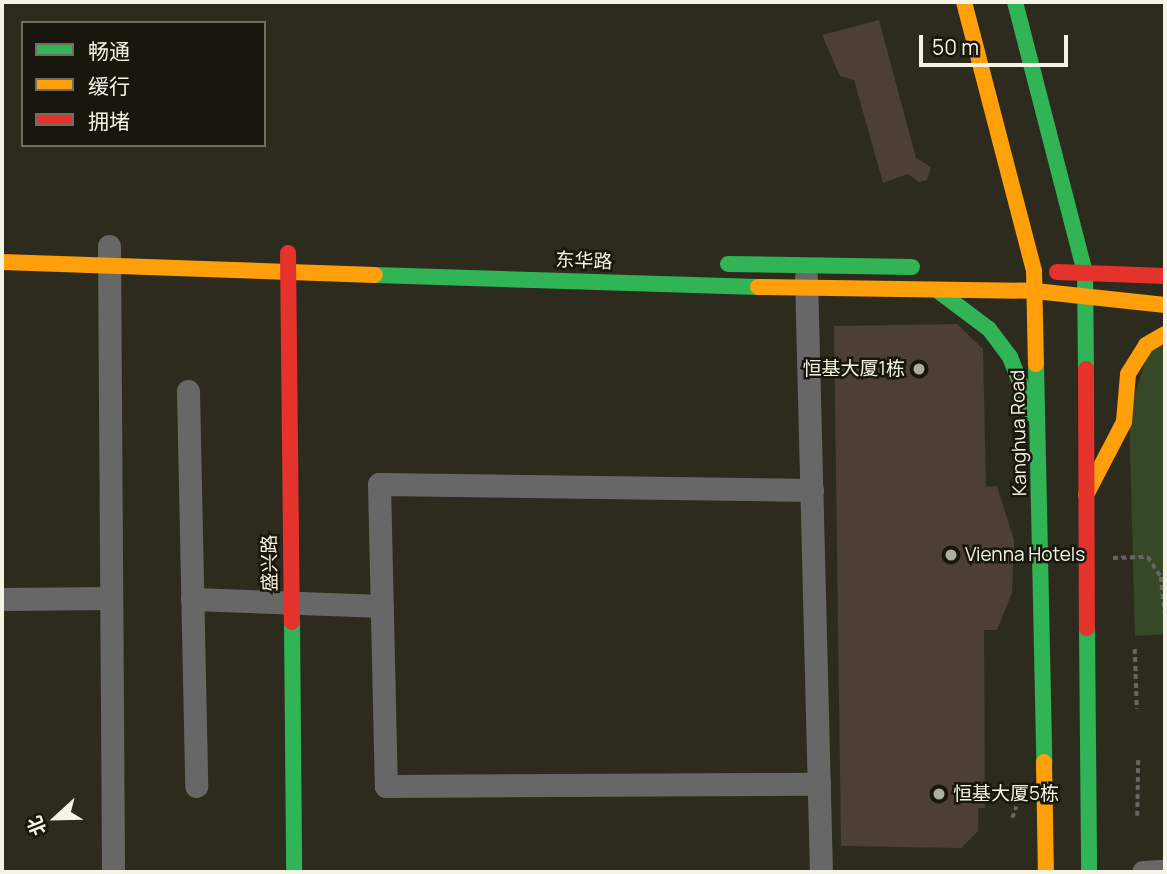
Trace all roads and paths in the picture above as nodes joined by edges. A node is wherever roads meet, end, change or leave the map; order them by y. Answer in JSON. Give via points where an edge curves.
{"nodes":[{"id":1,"x":964,"y":2,"type":"edge"},
{"id":2,"x":1015,"y":2,"type":"edge"},
{"id":3,"x":109,"y":251,"type":"junction"},
{"id":4,"x":287,"y":253,"type":"dead end"},
{"id":5,"x":2,"y":262,"type":"edge"},
{"id":6,"x":710,"y":263,"type":"dead end"},
{"id":7,"x":806,"y":266,"type":"junction"},
{"id":8,"x":928,"y":267,"type":"dead end"},
{"id":9,"x":1028,"y":270,"type":"junction"},
{"id":10,"x":288,"y":273,"type":"junction"},
{"id":11,"x":1084,"y":273,"type":"junction"},
{"id":12,"x":1165,"y":276,"type":"edge"},
{"id":13,"x":806,"y":289,"type":"junction"},
{"id":14,"x":937,"y":290,"type":"junction"},
{"id":15,"x":1035,"y":291,"type":"junction"},
{"id":16,"x":1085,"y":295,"type":"junction"},
{"id":17,"x":1165,"y":305,"type":"edge"},
{"id":18,"x":1165,"y":334,"type":"edge"},
{"id":19,"x":188,"y":391,"type":"dead end"},
{"id":20,"x":1041,"y":444,"type":"junction"},
{"id":21,"x":812,"y":490,"type":"junction"},
{"id":22,"x":1086,"y":495,"type":"junction"},
{"id":23,"x":1086,"y":551,"type":"junction"},
{"id":24,"x":111,"y":598,"type":"junction"},
{"id":25,"x":2,"y":599,"type":"edge"},
{"id":26,"x":192,"y":599,"type":"junction"},
{"id":27,"x":292,"y":599,"type":"junction"},
{"id":28,"x":382,"y":606,"type":"junction"},
{"id":29,"x":1165,"y":613,"type":"edge"},
{"id":30,"x":1135,"y":649,"type":"dead end"},
{"id":31,"x":1137,"y":709,"type":"dead end"},
{"id":32,"x":1138,"y":759,"type":"dead end"},
{"id":33,"x":819,"y":784,"type":"junction"},
{"id":34,"x":196,"y":786,"type":"dead end"},
{"id":35,"x":1137,"y":816,"type":"dead end"},
{"id":36,"x":1165,"y":871,"type":"edge"},
{"id":37,"x":113,"y":872,"type":"edge"},
{"id":38,"x":294,"y":872,"type":"edge"},
{"id":39,"x":821,"y":872,"type":"edge"},
{"id":40,"x":1046,"y":872,"type":"edge"},
{"id":41,"x":1089,"y":872,"type":"edge"},
{"id":42,"x":1143,"y":872,"type":"edge"}],
"edges":[{"from":1,"to":9,"type":"main road","name":"Kanghua Road"},
{"from":2,"to":11,"type":"main road"},
{"from":3,"to":5,"type":"main road","name":"东华路"},
{"from":3,"to":10,"type":"main road","name":"东华路"},
{"from":3,"to":24,"type":"street"},
{"from":4,"to":10,"type":"main road","name":"盛兴路"},
{"from":6,"to":7,"type":"main road"},
{"from":7,"to":8,"type":"main road"},
{"from":7,"to":13,"type":"street"},
{"from":9,"to":11,"type":"main road"},
{"from":9,"to":15,"type":"main road","name":"Kanghua Road"},
{"from":10,"to":13,"type":"main road","name":"东华路"},
{"from":10,"to":27,"type":"main road","name":"盛兴路"},
{"from":11,"to":12,"type":"main road"},
{"from":11,"to":16,"type":"main road"},
{"from":13,"to":14,"type":"main road","name":"东华路"},
{"from":13,"to":21,"type":"street"},
{"from":14,"to":15,"type":"main road","name":"东华路"},
{"from":14,"to":20,"type":"main road","via":[[989,329],[1010,357]]},
{"from":15,"to":16,"type":"main road","name":"东华路"},
{"from":15,"to":20,"type":"main road","name":"Kanghua Road"},
{"from":16,"to":17,"type":"main road","name":"东华路"},
{"from":16,"to":22,"type":"main road"},
{"from":18,"to":22,"type":"main road","via":[[1146,345],[1128,374],[1124,422]]},
{"from":19,"to":26,"type":"street"},
{"from":20,"to":40,"type":"main road","name":"Kanghua Road"},
{"from":21,"to":28,"type":"street","via":[[379,484]]},
{"from":21,"to":33,"type":"street"},
{"from":22,"to":23,"type":"main road"},
{"from":23,"to":29,"type":"path","via":[[1122,560],[1148,557],[1161,577]]},
{"from":23,"to":41,"type":"main road"},
{"from":24,"to":25,"type":"street"},
{"from":24,"to":37,"type":"street"},
{"from":26,"to":27,"type":"street"},
{"from":26,"to":34,"type":"street"},
{"from":27,"to":28,"type":"street"},
{"from":27,"to":38,"type":"main road","name":"盛兴路"},
{"from":28,"to":33,"type":"street","via":[[386,786]]},
{"from":30,"to":31,"type":"path"},
{"from":32,"to":35,"type":"path"},
{"from":33,"to":39,"type":"street"},
{"from":36,"to":42,"type":"street"}]}
